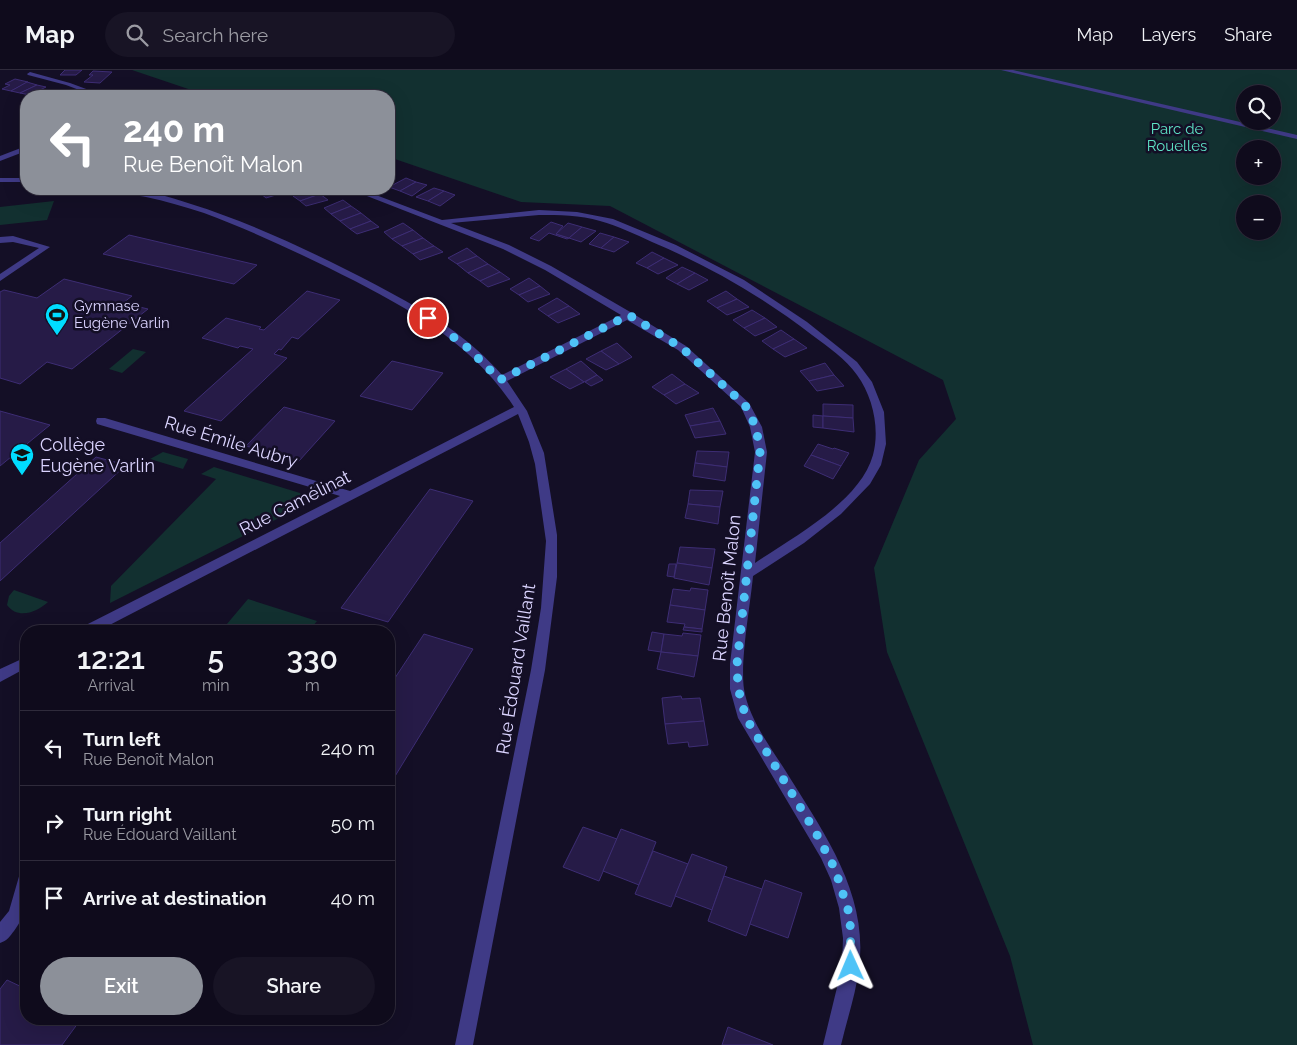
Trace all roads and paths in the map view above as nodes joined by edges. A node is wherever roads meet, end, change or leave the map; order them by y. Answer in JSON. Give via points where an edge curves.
{"nodes":[{"id":1,"x":1004,"y":70,"type":"edge"},
{"id":2,"x":30,"y":74,"type":"dead end"},
{"id":3,"x":82,"y":90,"type":"edge"},
{"id":4,"x":1297,"y":137,"type":"edge"},
{"id":5,"x":20,"y":151,"type":"edge"},
{"id":6,"x":0,"y":159,"type":"edge"},
{"id":7,"x":0,"y":180,"type":"edge"},
{"id":8,"x":20,"y":180,"type":"edge"},
{"id":9,"x":145,"y":195,"type":"edge"},
{"id":10,"x":370,"y":195,"type":"edge"},
{"id":11,"x":441,"y":221,"type":"junction"},
{"id":12,"x":0,"y":240,"type":"edge"},
{"id":13,"x":0,"y":278,"type":"edge"},
{"id":14,"x":629,"y":315,"type":"junction"},
{"id":15,"x":500,"y":380,"type":"junction"},
{"id":16,"x":520,"y":409,"type":"junction"},
{"id":17,"x":101,"y":421,"type":"dead end"},
{"id":18,"x":352,"y":496,"type":"junction"},
{"id":19,"x":747,"y":574,"type":"junction"},
{"id":20,"x":102,"y":625,"type":"edge"},
{"id":21,"x":20,"y":665,"type":"edge"},
{"id":22,"x":0,"y":676,"type":"edge"},
{"id":23,"x":20,"y":900,"type":"edge"},
{"id":24,"x":0,"y":935,"type":"edge"},
{"id":25,"x":464,"y":1045,"type":"edge"},
{"id":26,"x":832,"y":1045,"type":"edge"}],
"edges":[{"from":1,"to":4,"type":"street"},
{"from":2,"to":3,"type":"street"},
{"from":5,"to":6,"type":"street"},
{"from":7,"to":8,"type":"street"},
{"from":9,"to":15,"type":"street","name":"Rue Édouard Vaillant","via":[[224,219],[364,282],[428,318],[468,348]]},
{"from":10,"to":11,"type":"street","name":"Rue Benoît Malon"},
{"from":11,"to":14,"type":"street","name":"Rue Benoît Malon","via":[[514,251]]},
{"from":11,"to":19,"type":"street","via":[[542,212],[598,217],[662,242],[749,286],[848,358],[866,381],[879,410],[882,440],[875,466],[859,490],[829,517]]},
{"from":12,"to":13,"type":"street","via":[[13,239],[46,247]]},
{"from":14,"to":15,"type":"street"},
{"from":14,"to":19,"type":"street","name":"Rue Benoît Malon","via":[[682,348],[718,379],[745,405],[756,427],[760,452]]},
{"from":15,"to":16,"type":"street","name":"Rue Édouard Vaillant"},
{"from":16,"to":18,"type":"street","name":"Rue Camélinat"},
{"from":16,"to":25,"type":"street","name":"Rue Édouard Vaillant","via":[[542,465],[552,546],[548,600]]},
{"from":17,"to":18,"type":"street","name":"Rue Émile Aubry"},
{"from":18,"to":20,"type":"street","name":"Rue Camélinat"},
{"from":19,"to":26,"type":"street","name":"Rue Benoît Malon","via":[[737,664],[738,688],[746,718],[827,852],[850,916],[851,966]]},
{"from":21,"to":22,"type":"street"},
{"from":23,"to":24,"type":"street","via":[[16,915]]}]}
